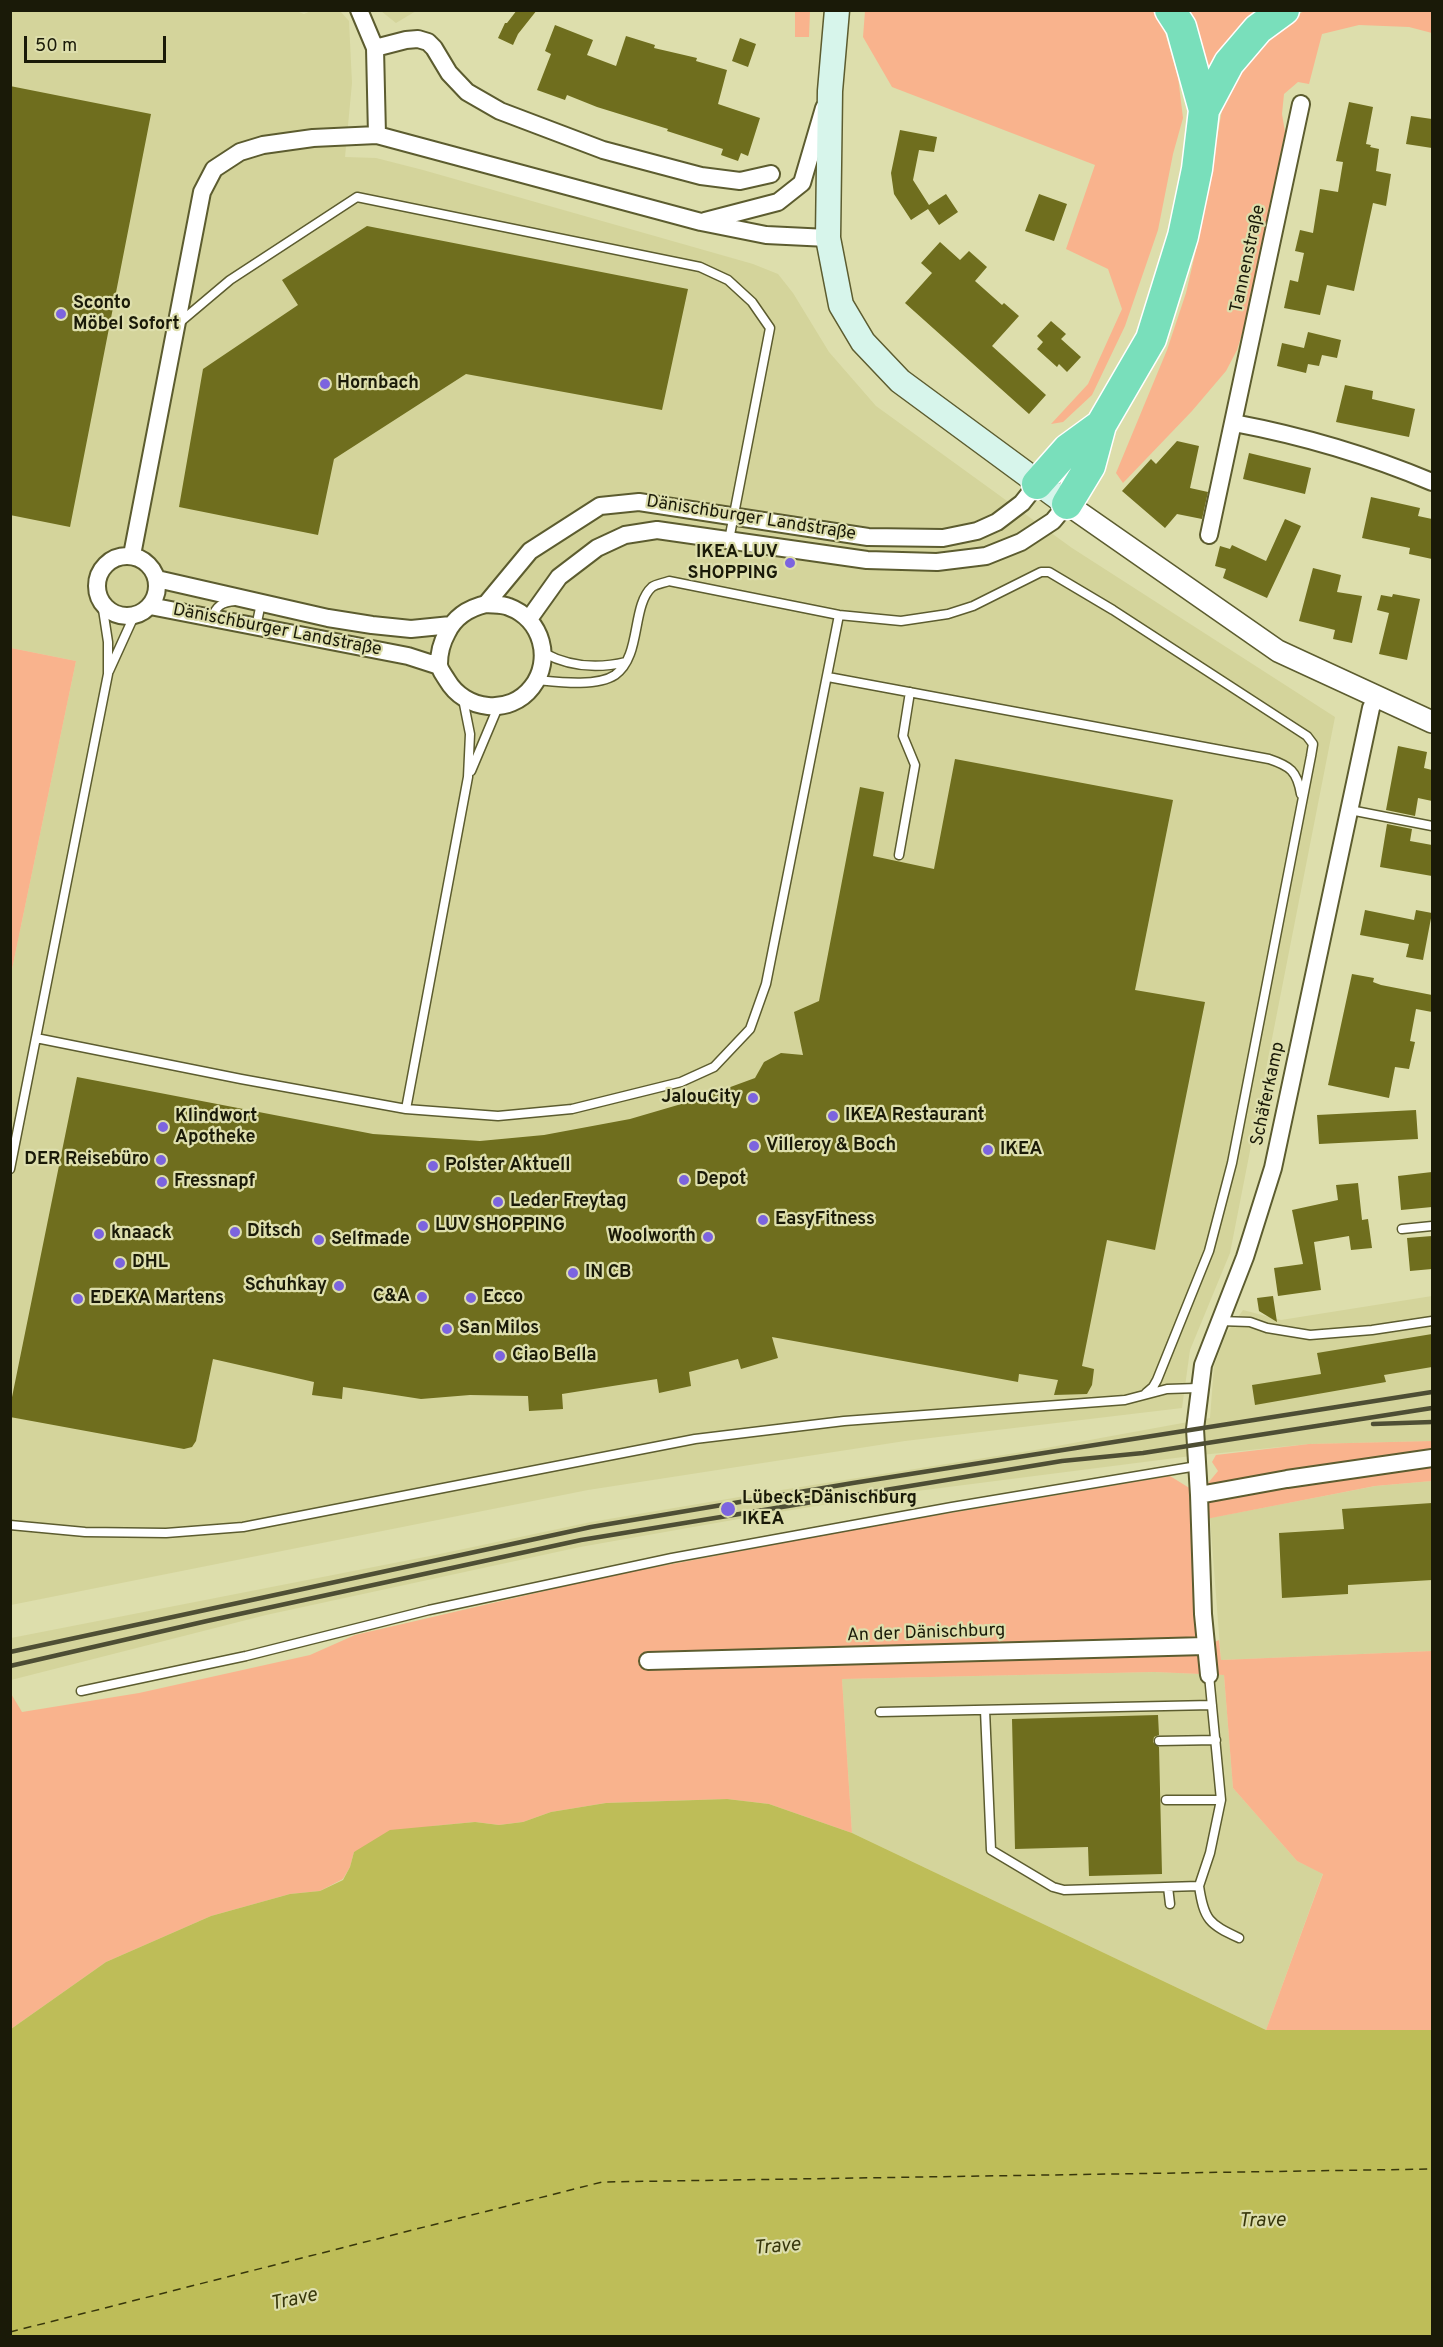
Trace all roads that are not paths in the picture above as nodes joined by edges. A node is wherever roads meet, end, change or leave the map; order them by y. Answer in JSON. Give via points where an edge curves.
{"nodes":[{"id":1,"x":359,"y":10,"type":"edge"},
{"id":2,"x":837,"y":10,"type":"edge"},
{"id":3,"x":1170,"y":10,"type":"edge"},
{"id":4,"x":1284,"y":10,"type":"edge"},
{"id":5,"x":375,"y":48,"type":"junction"},
{"id":6,"x":830,"y":92,"type":"junction"},
{"id":7,"x":1301,"y":104,"type":"dead end"},
{"id":8,"x":1204,"y":110,"type":"junction"},
{"id":9,"x":377,"y":135,"type":"junction"},
{"id":10,"x":771,"y":174,"type":"dead end"},
{"id":11,"x":701,"y":222,"type":"junction"},
{"id":12,"x":828,"y":238,"type":"junction"},
{"id":13,"x":176,"y":326,"type":"junction"},
{"id":14,"x":1234,"y":423,"type":"junction"},
{"id":15,"x":1101,"y":425,"type":"junction"},
{"id":16,"x":1432,"y":482,"type":"edge"},
{"id":17,"x":1037,"y":484,"type":"junction"},
{"id":18,"x":1067,"y":504,"type":"junction"},
{"id":19,"x":734,"y":516,"type":"junction"},
{"id":20,"x":1209,"y":535,"type":"dead end"},
{"id":21,"x":729,"y":540,"type":"junction"},
{"id":22,"x":132,"y":555,"type":"junction"},
{"id":23,"x":157,"y":579,"type":"junction"},
{"id":24,"x":254,"y":601,"type":"junction"},
{"id":25,"x":102,"y":603,"type":"junction"},
{"id":26,"x":486,"y":604,"type":"junction"},
{"id":27,"x":150,"y":606,"type":"junction"},
{"id":28,"x":839,"y":615,"type":"junction"},
{"id":29,"x":134,"y":616,"type":"junction"},
{"id":30,"x":212,"y":618,"type":"junction"},
{"id":31,"x":529,"y":620,"type":"junction"},
{"id":32,"x":451,"y":624,"type":"junction"},
{"id":33,"x":256,"y":627,"type":"junction"},
{"id":34,"x":361,"y":636,"type":"junction"},
{"id":35,"x":544,"y":653,"type":"junction"},
{"id":36,"x":627,"y":662,"type":"junction"},
{"id":37,"x":439,"y":666,"type":"junction"},
{"id":38,"x":108,"y":674,"type":"junction"},
{"id":39,"x":828,"y":677,"type":"junction"},
{"id":40,"x":537,"y":680,"type":"junction"},
{"id":41,"x":910,"y":692,"type":"junction"},
{"id":42,"x":1376,"y":697,"type":"junction"},
{"id":43,"x":463,"y":698,"type":"junction"},
{"id":44,"x":498,"y":707,"type":"junction"},
{"id":45,"x":1432,"y":722,"type":"edge"},
{"id":46,"x":468,"y":777,"type":"junction"},
{"id":47,"x":1301,"y":800,"type":"junction"},
{"id":48,"x":1350,"y":810,"type":"junction"},
{"id":49,"x":1432,"y":826,"type":"edge"},
{"id":50,"x":899,"y":855,"type":"dead end"},
{"id":51,"x":36,"y":1038,"type":"junction"},
{"id":52,"x":405,"y":1109,"type":"junction"},
{"id":53,"x":10,"y":1169,"type":"edge"},
{"id":54,"x":1432,"y":1226,"type":"edge"},
{"id":55,"x":1402,"y":1229,"type":"dead end"},
{"id":56,"x":1220,"y":1321,"type":"junction"},
{"id":57,"x":1432,"y":1321,"type":"edge"},
{"id":58,"x":1198,"y":1388,"type":"junction"},
{"id":59,"x":1146,"y":1393,"type":"junction"},
{"id":60,"x":1432,"y":1458,"type":"edge"},
{"id":61,"x":1197,"y":1466,"type":"junction"},
{"id":62,"x":1199,"y":1495,"type":"junction"},
{"id":63,"x":10,"y":1525,"type":"edge"},
{"id":64,"x":1205,"y":1646,"type":"junction"},
{"id":65,"x":648,"y":1661,"type":"dead end"},
{"id":66,"x":1209,"y":1675,"type":"joint"},
{"id":67,"x":81,"y":1692,"type":"dead end"},
{"id":68,"x":1212,"y":1705,"type":"junction"},
{"id":69,"x":984,"y":1710,"type":"junction"},
{"id":70,"x":880,"y":1712,"type":"dead end"},
{"id":71,"x":1216,"y":1740,"type":"junction"},
{"id":72,"x":1159,"y":1741,"type":"dead end"},
{"id":73,"x":1166,"y":1800,"type":"dead end"},
{"id":74,"x":1221,"y":1800,"type":"junction"},
{"id":75,"x":1199,"y":1886,"type":"junction"},
{"id":76,"x":1168,"y":1887,"type":"junction"},
{"id":77,"x":1170,"y":1904,"type":"dead end"},
{"id":78,"x":1239,"y":1938,"type":"dead end"}],
"edges":[{"from":1,"to":5,"type":"street"},
{"from":2,"to":6,"type":"main road"},
{"from":3,"to":8,"type":"highway","via":[[1181,27]]},
{"from":4,"to":8,"type":"highway","via":[[1258,29],[1229,63]]},
{"from":5,"to":9,"type":"street"},
{"from":5,"to":10,"type":"street","via":[[406,40],[428,42],[449,74],[467,92],[500,111],[603,150],[701,176],[740,181]]},
{"from":6,"to":11,"type":"street","via":[[802,183],[778,202]]},
{"from":6,"to":12,"type":"main road"},
{"from":7,"to":14,"type":"street","name":"Tannenstraße"},
{"from":8,"to":15,"type":"highway","via":[[1183,236],[1151,339]]},
{"from":9,"to":11,"type":"street"},
{"from":9,"to":13,"type":"street","via":[[263,145],[240,152],[214,169],[202,192]]},
{"from":11,"to":12,"type":"street","via":[[766,235]]},
{"from":12,"to":17,"type":"main road","via":[[841,305],[862,342],[900,381]]},
{"from":13,"to":19,"type":"lane","via":[[230,280],[357,197],[700,267],[728,280],[752,302],[770,328]]},
{"from":13,"to":22,"type":"street"},
{"from":14,"to":16,"type":"street","via":[[1294,434]]},
{"from":14,"to":20,"type":"street","name":"Tannenstraße"},
{"from":15,"to":17,"type":"highway","via":[[1068,449]]},
{"from":15,"to":18,"type":"highway","via":[[1090,466]]},
{"from":17,"to":18,"type":"main road"},
{"from":17,"to":19,"type":"street","name":"Dänischburger Landstraße","via":[[1022,503],[997,522],[944,538],[868,537]]},
{"from":18,"to":21,"type":"street","name":"Dänischburger Landstraße","via":[[1053,521],[1021,542],[986,556],[937,562],[867,560]]},
{"from":18,"to":42,"type":"street","via":[[1278,651]]},
{"from":19,"to":21,"type":"lane"},
{"from":19,"to":26,"type":"street","name":"Dänischburger Landstraße","via":[[639,502],[600,506],[531,551]]},
{"from":21,"to":31,"type":"street","name":"Dänischburger Landstraße","via":[[657,530],[624,535],[597,548],[559,577]]},
{"from":22,"to":23,"type":"street","via":[[152,568]]},
{"from":22,"to":25,"type":"street","via":[[119,557],[101,570],[97,595]]},
{"from":23,"to":24,"type":"street","name":"Dänischburger Landstraße"},
{"from":23,"to":27,"type":"street","via":[[157,592]]},
{"from":24,"to":30,"type":"lane","via":[[225,602],[215,609]]},
{"from":24,"to":33,"type":"lane"},
{"from":24,"to":34,"type":"street","name":"Dänischburger Landstraße"},
{"from":25,"to":29,"type":"street","via":[[118,615]]},
{"from":25,"to":38,"type":"lane"},
{"from":26,"to":31,"type":"street","via":[[509,607]]},
{"from":26,"to":32,"type":"street","via":[[461,614]]},
{"from":27,"to":29,"type":"street"},
{"from":27,"to":30,"type":"street","name":"Dänischburger Landstraße"},
{"from":28,"to":36,"type":"lane","via":[[669,581],[653,586],[643,599]]},
{"from":28,"to":39,"type":"lane"},
{"from":28,"to":47,"type":"lane","via":[[901,621],[948,614],[1041,572],[1049,572],[1307,736],[1313,744]]},
{"from":29,"to":38,"type":"lane"},
{"from":30,"to":33,"type":"street","name":"Dänischburger Landstraße"},
{"from":31,"to":35,"type":"street","via":[[537,630]]},
{"from":32,"to":34,"type":"street","name":"Dänischburger Landstraße"},
{"from":32,"to":37,"type":"street","via":[[442,642]]},
{"from":33,"to":34,"type":"street","name":"Dänischburger Landstraße"},
{"from":34,"to":37,"type":"street","name":"Dänischburger Landstraße"},
{"from":35,"to":36,"type":"lane","via":[[562,663],[585,666]]},
{"from":35,"to":40,"type":"street"},
{"from":36,"to":40,"type":"lane","via":[[614,675],[598,680]]},
{"from":37,"to":43,"type":"street"},
{"from":38,"to":51,"type":"lane"},
{"from":39,"to":41,"type":"lane"},
{"from":39,"to":52,"type":"lane","via":[[766,984],[750,1029],[714,1067],[672,1084],[572,1109],[498,1116]]},
{"from":40,"to":44,"type":"street","via":[[528,692]]},
{"from":41,"to":47,"type":"lane","via":[[1269,759],[1287,765],[1297,777]]},
{"from":41,"to":50,"type":"lane","via":[[903,736],[915,765]]},
{"from":42,"to":45,"type":"street"},
{"from":42,"to":48,"type":"street","name":"Schäferkamp"},
{"from":43,"to":44,"type":"street"},
{"from":43,"to":46,"type":"lane","via":[[470,734]]},
{"from":44,"to":46,"type":"lane"},
{"from":46,"to":52,"type":"lane"},
{"from":47,"to":59,"type":"lane","via":[[1232,1163],[1209,1251],[1156,1380]]},
{"from":48,"to":49,"type":"lane"},
{"from":48,"to":56,"type":"street","name":"Schäferkamp","via":[[1273,1168]]},
{"from":51,"to":52,"type":"lane"},
{"from":51,"to":53,"type":"lane"},
{"from":54,"to":55,"type":"lane"},
{"from":56,"to":57,"type":"lane","via":[[1250,1322],[1310,1335]]},
{"from":56,"to":58,"type":"street","name":"Schäferkamp"},
{"from":58,"to":59,"type":"lane"},
{"from":58,"to":61,"type":"street","name":"Schäferkamp"},
{"from":59,"to":63,"type":"lane","via":[[1125,1400],[844,1421],[695,1439],[243,1527],[166,1533],[85,1532]]},
{"from":60,"to":62,"type":"street"},
{"from":61,"to":62,"type":"street","name":"Schäferkamp"},
{"from":61,"to":67,"type":"lane","via":[[672,1558],[429,1610]]},
{"from":62,"to":64,"type":"street"},
{"from":64,"to":65,"type":"street","name":"An der Dänischburg"},
{"from":64,"to":66,"type":"street"},
{"from":66,"to":68,"type":"lane"},
{"from":68,"to":69,"type":"lane"},
{"from":68,"to":71,"type":"lane"},
{"from":69,"to":70,"type":"lane"},
{"from":69,"to":76,"type":"lane","via":[[992,1850],[1064,1890]]},
{"from":71,"to":72,"type":"lane"},
{"from":71,"to":74,"type":"lane"},
{"from":73,"to":74,"type":"lane"},
{"from":74,"to":75,"type":"lane"},
{"from":75,"to":76,"type":"lane"},
{"from":75,"to":78,"type":"lane","via":[[1202,1907],[1214,1926]]},
{"from":76,"to":77,"type":"lane"}]}
